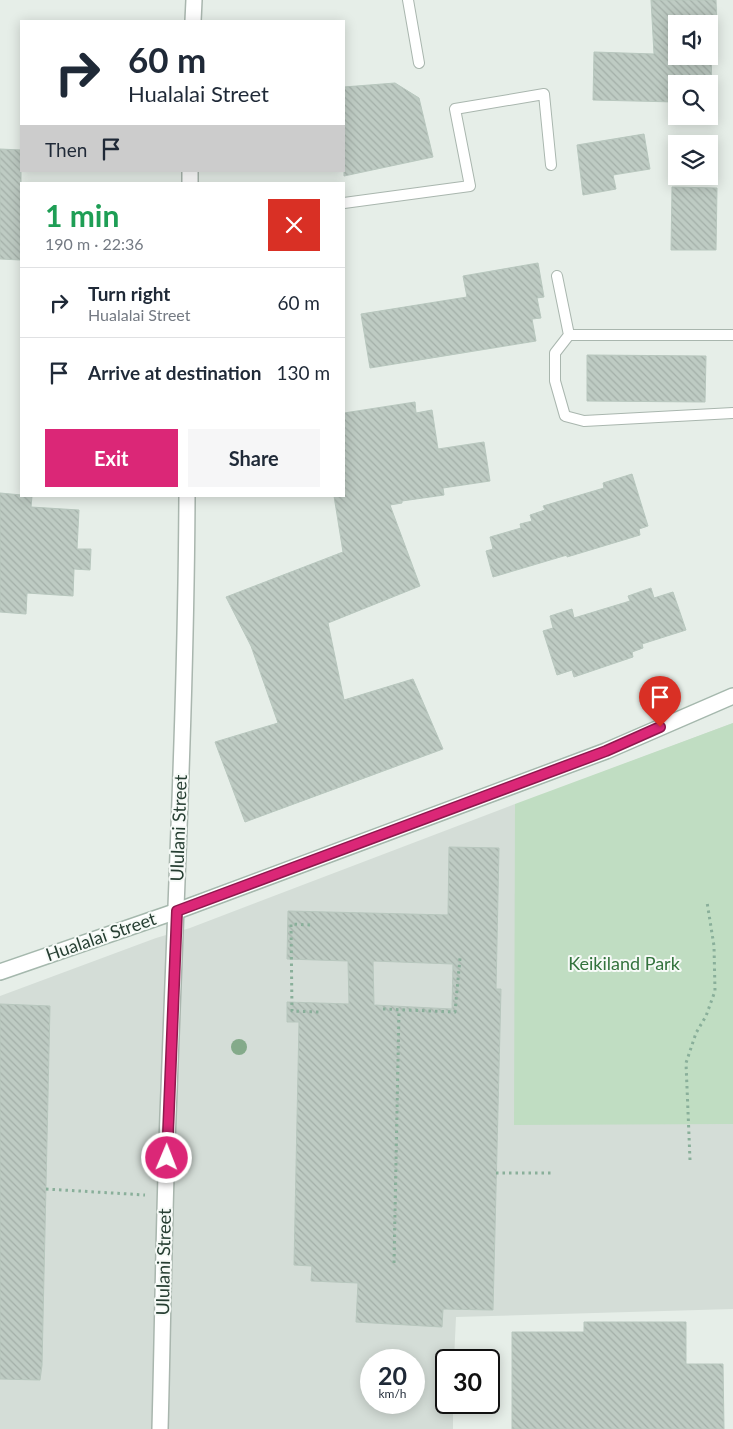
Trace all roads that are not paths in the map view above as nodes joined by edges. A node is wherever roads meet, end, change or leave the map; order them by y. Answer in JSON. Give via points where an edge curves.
{"nodes":[{"id":1,"x":194,"y":0,"type":"edge"},
{"id":2,"x":408,"y":0,"type":"edge"},
{"id":3,"x":193,"y":20,"type":"edge"},
{"id":4,"x":419,"y":63,"type":"dead end"},
{"id":5,"x":551,"y":164,"type":"dead end"},
{"id":6,"x":345,"y":203,"type":"edge"},
{"id":7,"x":557,"y":276,"type":"dead end"},
{"id":8,"x":569,"y":335,"type":"junction"},
{"id":9,"x":733,"y":335,"type":"edge"},
{"id":10,"x":733,"y":413,"type":"edge"},
{"id":11,"x":187,"y":497,"type":"edge"},
{"id":12,"x":733,"y":696,"type":"edge"},
{"id":13,"x":177,"y":911,"type":"junction"},
{"id":14,"x":0,"y":972,"type":"edge"},
{"id":15,"x":160,"y":1429,"type":"edge"}],
"edges":[{"from":1,"to":3,"type":"street"},
{"from":2,"to":4,"type":"lane"},
{"from":5,"to":6,"type":"lane","via":[[544,94],[456,109],[470,186]]},
{"from":7,"to":8,"type":"lane"},
{"from":8,"to":9,"type":"lane"},
{"from":8,"to":10,"type":"lane","via":[[555,353],[556,381],[565,416],[584,421]]},
{"from":11,"to":13,"type":"street","name":"Ululani Street"},
{"from":12,"to":13,"type":"street","name":"Hualalai Street","via":[[606,751]]},
{"from":13,"to":14,"type":"street","name":"Hualalai Street"},
{"from":13,"to":15,"type":"street","name":"Ululani Street","via":[[168,1092]]}]}
